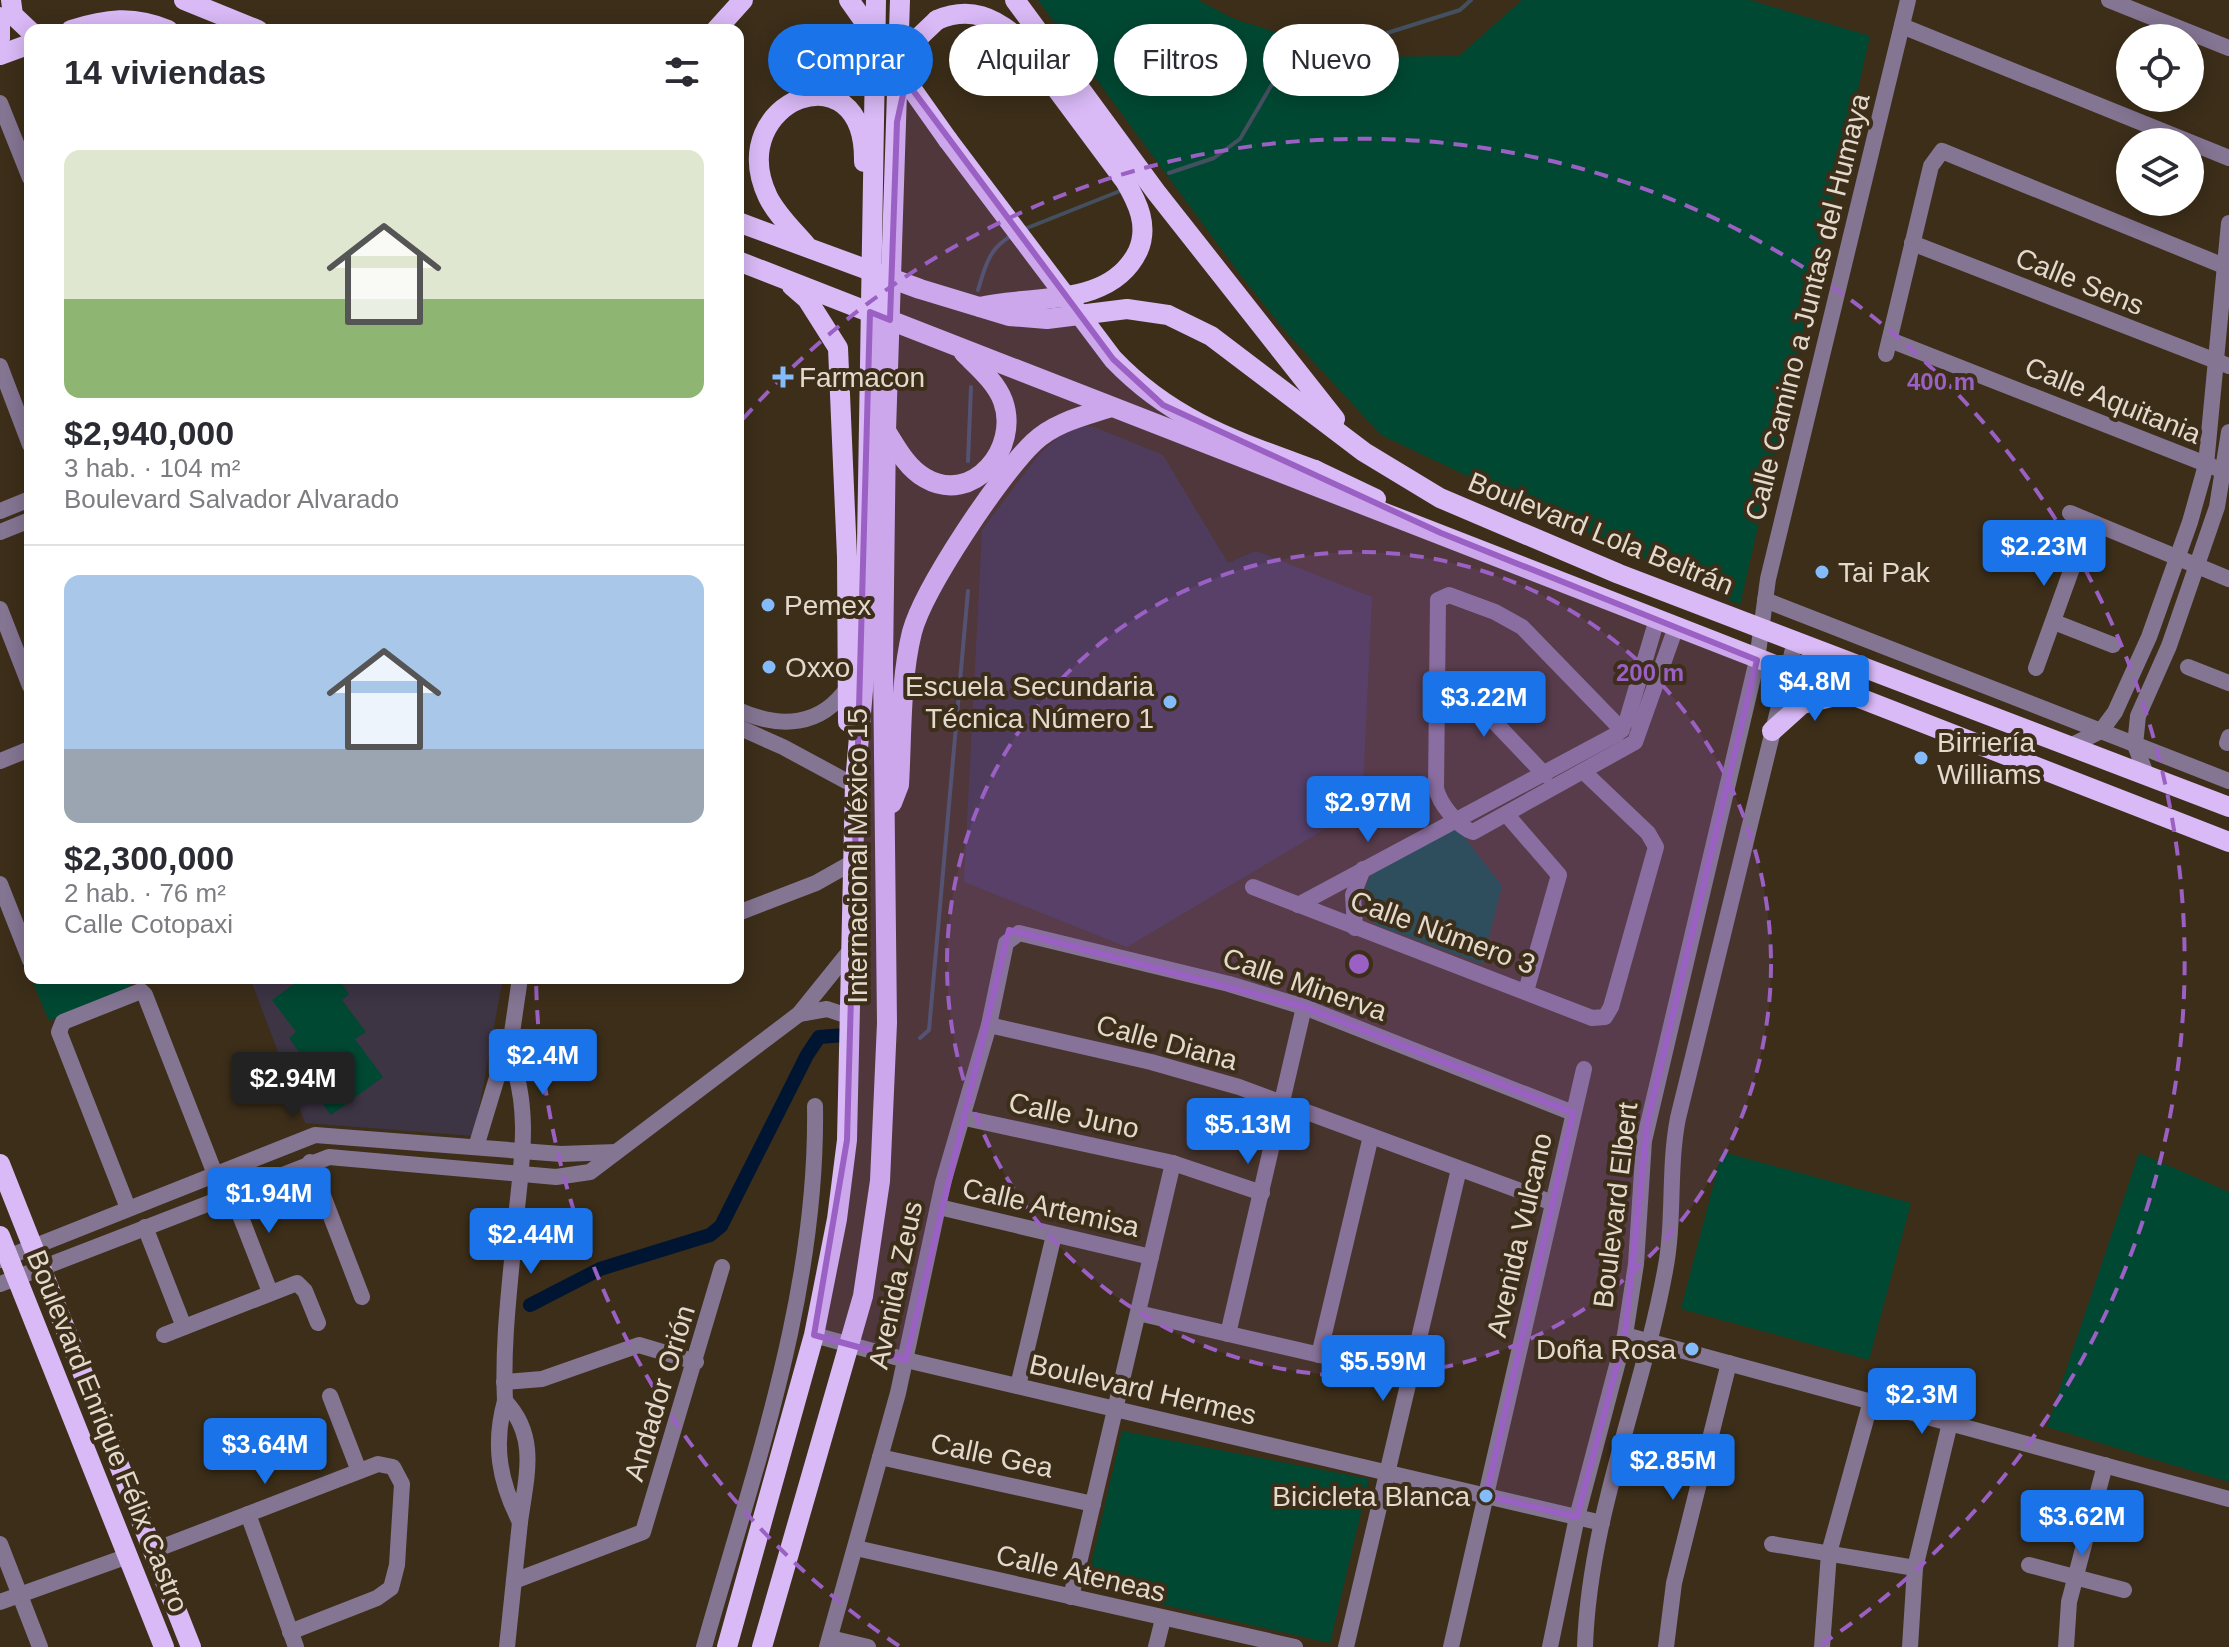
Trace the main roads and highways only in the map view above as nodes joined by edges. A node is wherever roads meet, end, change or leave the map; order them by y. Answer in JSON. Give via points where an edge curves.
{"nodes":[{"id":1,"x":11,"y":0,"type":"edge"},
{"id":2,"x":184,"y":0,"type":"edge"},
{"id":3,"x":743,"y":0,"type":"edge"},
{"id":4,"x":849,"y":0,"type":"edge"},
{"id":5,"x":876,"y":0,"type":"edge"},
{"id":6,"x":900,"y":0,"type":"edge"},
{"id":7,"x":1015,"y":0,"type":"edge"},
{"id":8,"x":0,"y":17,"type":"edge"},
{"id":9,"x":206,"y":20,"type":"edge"},
{"id":10,"x":94,"y":24,"type":"edge"},
{"id":11,"x":152,"y":24,"type":"edge"},
{"id":12,"x":227,"y":24,"type":"edge"},
{"id":13,"x":721,"y":24,"type":"edge"},
{"id":14,"x":24,"y":25,"type":"edge"},
{"id":15,"x":0,"y":39,"type":"edge"},
{"id":16,"x":24,"y":46,"type":"edge"},
{"id":17,"x":0,"y":55,"type":"edge"},
{"id":18,"x":897,"y":122,"type":"junction"},
{"id":19,"x":744,"y":224,"type":"edge"},
{"id":20,"x":871,"y":225,"type":"junction"},
{"id":21,"x":810,"y":250,"type":"junction"},
{"id":22,"x":744,"y":263,"type":"edge"},
{"id":23,"x":786,"y":280,"type":"junction"},
{"id":24,"x":976,"y":307,"type":"junction"},
{"id":25,"x":955,"y":345,"type":"junction"},
{"id":26,"x":1111,"y":407,"type":"junction"},
{"id":27,"x":886,"y":431,"type":"junction"},
{"id":28,"x":1364,"y":452,"type":"junction"},
{"id":29,"x":1441,"y":533,"type":"junction"},
{"id":30,"x":874,"y":665,"type":"junction"},
{"id":31,"x":1846,"y":693,"type":"junction"},
{"id":32,"x":1772,"y":731,"type":"road end"},
{"id":33,"x":2229,"y":807,"type":"edge"},
{"id":34,"x":855,"y":810,"type":"junction"},
{"id":35,"x":886,"y":814,"type":"junction"},
{"id":36,"x":2229,"y":842,"type":"edge"},
{"id":37,"x":0,"y":1164,"type":"edge"},
{"id":38,"x":0,"y":1236,"type":"edge"},
{"id":39,"x":4,"y":1258,"type":"edge"},
{"id":40,"x":8,"y":1281,"type":"edge"},
{"id":41,"x":164,"y":1647,"type":"edge"},
{"id":42,"x":191,"y":1647,"type":"edge"},
{"id":43,"x":727,"y":1647,"type":"edge"},
{"id":44,"x":762,"y":1647,"type":"edge"}],
"edges":[{"from":1,"to":14,"type":"main road","via":[[13,15]]},
{"from":2,"to":9,"type":"main road"},
{"from":3,"to":13,"type":"main road"},
{"from":4,"to":29,"type":"main road","bridge":true,"via":[[948,140],[1136,383],[1163,405],[1233,440],[1315,470]]},
{"from":5,"to":20,"type":"main road","name":"Internacional México 15","bridge":true},
{"from":6,"to":18,"type":"main road","name":"Internacional México 15","bridge":true},
{"from":7,"to":28,"type":"main road","via":[[1165,204]]},
{"from":8,"to":15,"type":"main road"},
{"from":9,"to":12,"type":"main road"},
{"from":10,"to":11,"type":"main road","via":[[116,18]]},
{"from":16,"to":17,"type":"main road"},
{"from":18,"to":24,"type":"main road","bridge":true,"via":[[917,39],[937,20],[962,13],[987,16],[1020,40],[1135,198],[1144,226],[1142,241],[1132,264],[1114,282],[1056,298]]},
{"from":18,"to":27,"type":"main road","name":"Internacional México 15","bridge":true},
{"from":19,"to":21,"type":"main road","name":"Boulevard Lola Beltrán"},
{"from":20,"to":21,"type":"main road","via":[[863,201],[864,136],[852,112],[837,99],[821,95],[792,100],[770,121],[757,162],[767,196]]},
{"from":20,"to":30,"type":"main road","name":"Internacional México 15","bridge":true},
{"from":21,"to":24,"type":"main road","name":"Boulevard Lola Beltrán"},
{"from":22,"to":23,"type":"main road","name":"Boulevard Lola Beltrán"},
{"from":23,"to":25,"type":"main road","name":"Boulevard Lola Beltrán"},
{"from":23,"to":34,"type":"main road","via":[[807,299],[838,348],[846,781],[848,801]]},
{"from":24,"to":28,"type":"main road","name":"Boulevard Lola Beltrán","via":[[1047,319],[1127,309],[1168,315],[1211,336]]},
{"from":25,"to":26,"type":"main road","name":"Boulevard Lola Beltrán"},
{"from":25,"to":27,"type":"main road","via":[[985,373],[1003,401],[1006,430],[999,455],[982,475],[954,486],[935,483],[921,477]]},
{"from":26,"to":29,"type":"main road","name":"Boulevard Lola Beltrán"},
{"from":26,"to":35,"type":"main road","via":[[1058,424],[1033,442],[975,517],[925,599],[907,660],[899,785]]},
{"from":27,"to":30,"type":"main road","name":"Internacional México 15","bridge":true},
{"from":28,"to":33,"type":"main road","name":"Boulevard Lola Beltrán","via":[[1440,498],[1619,574]]},
{"from":29,"to":31,"type":"main road","name":"Boulevard Lola Beltrán"},
{"from":30,"to":34,"type":"main road","name":"Internacional México 15"},
{"from":30,"to":35,"type":"main road","name":"Internacional México 15"},
{"from":31,"to":32,"type":"main road","via":[[1802,704]]},
{"from":31,"to":36,"type":"main road","name":"Boulevard Lola Beltrán"},
{"from":34,"to":43,"type":"main road","name":"Internacional México 15","via":[[847,1140],[829,1271]]},
{"from":35,"to":44,"type":"main road","name":"Internacional México 15","via":[[887,1023],[880,1181],[863,1296]]},
{"from":37,"to":42,"type":"main road","name":"Boulevard Enrique Félix Castro"},
{"from":38,"to":39,"type":"main road","name":"Boulevard Enrique Félix Castro"},
{"from":39,"to":40,"type":"main road","name":"Boulevard Enrique Félix Castro"},
{"from":40,"to":41,"type":"main road","name":"Boulevard Enrique Félix Castro"}]}
